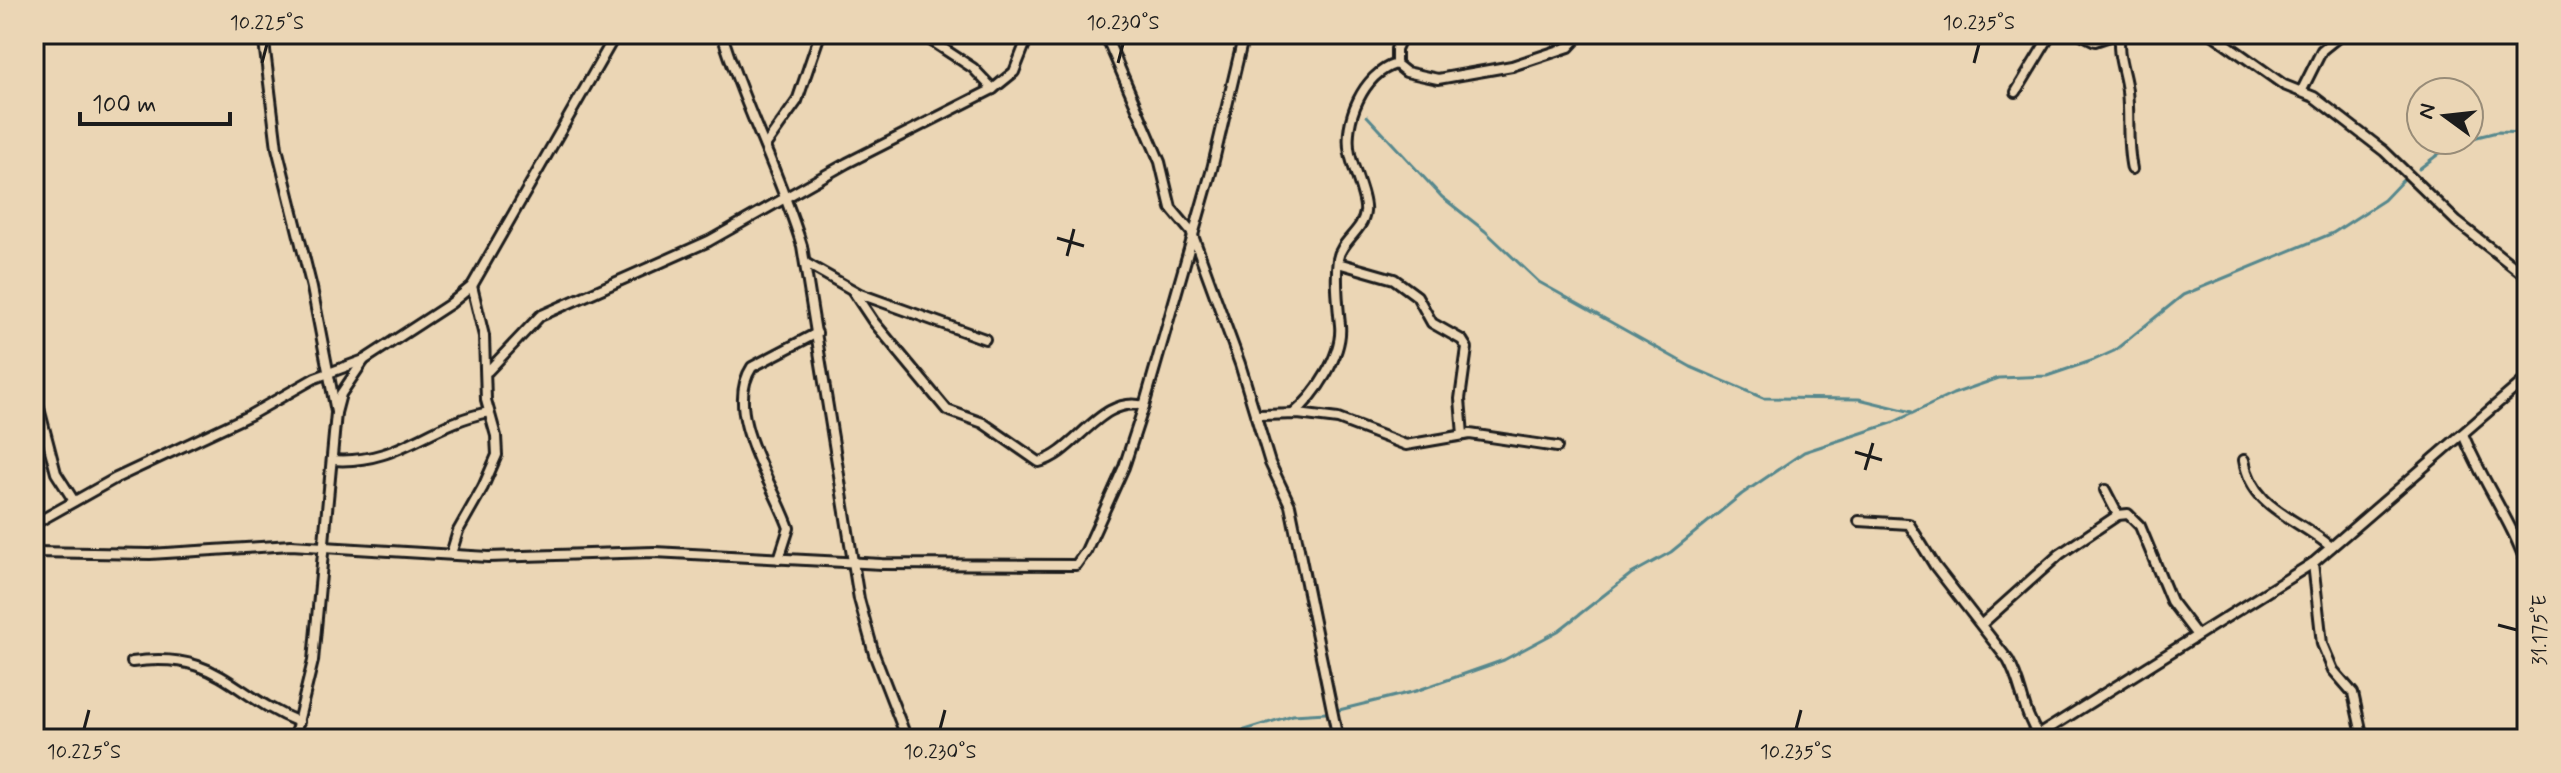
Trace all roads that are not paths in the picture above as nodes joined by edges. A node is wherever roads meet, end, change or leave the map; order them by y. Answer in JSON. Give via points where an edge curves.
{"nodes":[{"id":1,"x":263,"y":34,"type":"edge"},
{"id":2,"x":616,"y":34,"type":"edge"},
{"id":3,"x":722,"y":34,"type":"edge"},
{"id":4,"x":820,"y":34,"type":"edge"},
{"id":5,"x":921,"y":34,"type":"edge"},
{"id":6,"x":1029,"y":34,"type":"edge"},
{"id":7,"x":1105,"y":34,"type":"edge"},
{"id":8,"x":1244,"y":34,"type":"edge"},
{"id":9,"x":1403,"y":34,"type":"edge"},
{"id":10,"x":1581,"y":34,"type":"edge"},
{"id":11,"x":2051,"y":34,"type":"edge"},
{"id":12,"x":2081,"y":34,"type":"edge"},
{"id":13,"x":2118,"y":34,"type":"edge"},
{"id":14,"x":2212,"y":34,"type":"edge"},
{"id":15,"x":2342,"y":34,"type":"edge"},
{"id":16,"x":1396,"y":64,"type":"junction"},
{"id":17,"x":993,"y":89,"type":"junction"},
{"id":18,"x":2302,"y":90,"type":"junction"},
{"id":19,"x":2016,"y":92,"type":"dead end"},
{"id":20,"x":765,"y":146,"type":"junction"},
{"id":21,"x":2132,"y":169,"type":"dead end"},
{"id":22,"x":787,"y":196,"type":"junction"},
{"id":23,"x":1192,"y":233,"type":"junction"},
{"id":24,"x":1338,"y":263,"type":"junction"},
{"id":25,"x":807,"y":264,"type":"junction"},
{"id":26,"x":2527,"y":277,"type":"edge"},
{"id":27,"x":472,"y":286,"type":"junction"},
{"id":28,"x":853,"y":291,"type":"junction"},
{"id":29,"x":817,"y":333,"type":"junction"},
{"id":30,"x":985,"y":339,"type":"dead end"},
{"id":31,"x":364,"y":360,"type":"junction"},
{"id":32,"x":488,"y":371,"type":"junction"},
{"id":33,"x":326,"y":375,"type":"junction"},
{"id":34,"x":2527,"y":378,"type":"edge"},
{"id":35,"x":34,"y":389,"type":"edge"},
{"id":36,"x":1144,"y":406,"type":"junction"},
{"id":37,"x":489,"y":412,"type":"junction"},
{"id":38,"x":336,"y":413,"type":"junction"},
{"id":39,"x":1293,"y":414,"type":"junction"},
{"id":40,"x":1257,"y":415,"type":"junction"},
{"id":41,"x":2463,"y":434,"type":"junction"},
{"id":42,"x":1463,"y":435,"type":"junction"},
{"id":43,"x":1557,"y":447,"type":"dead end"},
{"id":44,"x":332,"y":460,"type":"junction"},
{"id":45,"x":2244,"y":460,"type":"dead end"},
{"id":46,"x":2105,"y":490,"type":"dead end"},
{"id":47,"x":74,"y":501,"type":"junction"},
{"id":48,"x":2118,"y":515,"type":"junction"},
{"id":49,"x":1859,"y":521,"type":"dead end"},
{"id":50,"x":34,"y":524,"type":"edge"},
{"id":51,"x":321,"y":546,"type":"junction"},
{"id":52,"x":2331,"y":547,"type":"junction"},
{"id":53,"x":34,"y":552,"type":"edge"},
{"id":54,"x":451,"y":554,"type":"junction"},
{"id":55,"x":779,"y":559,"type":"junction"},
{"id":56,"x":852,"y":561,"type":"junction"},
{"id":57,"x":2313,"y":563,"type":"junction"},
{"id":58,"x":2527,"y":567,"type":"edge"},
{"id":59,"x":1983,"y":623,"type":"junction"},
{"id":60,"x":2196,"y":634,"type":"junction"},
{"id":61,"x":132,"y":662,"type":"dead end"},
{"id":62,"x":299,"y":722,"type":"junction"},
{"id":63,"x":2037,"y":738,"type":"edge"},
{"id":64,"x":294,"y":739,"type":"edge"},
{"id":65,"x":907,"y":739,"type":"edge"},
{"id":66,"x":1338,"y":739,"type":"edge"},
{"id":67,"x":2363,"y":739,"type":"edge"}],
"edges":[{"from":1,"to":33,"type":"street","via":[[277,148],[312,288]]},
{"from":2,"to":27,"type":"street"},
{"from":3,"to":20,"type":"street","via":[[739,91]]},
{"from":4,"to":20,"type":"street","via":[[797,101]]},
{"from":5,"to":17,"type":"street","via":[[973,68]]},
{"from":6,"to":17,"type":"street","via":[[1014,72]]},
{"from":7,"to":23,"type":"street","via":[[1160,162],[1171,208]]},
{"from":8,"to":23,"type":"street"},
{"from":9,"to":16,"type":"street"},
{"from":10,"to":16,"type":"street","via":[[1569,47],[1512,66],[1438,79],[1406,72]]},
{"from":11,"to":19,"type":"street"},
{"from":12,"to":13,"type":"street","via":[[2095,41]]},
{"from":13,"to":21,"type":"street"},
{"from":14,"to":18,"type":"street","via":[[2284,85]]},
{"from":15,"to":18,"type":"street","via":[[2322,50]]},
{"from":16,"to":24,"type":"street","via":[[1365,86],[1356,103],[1349,147],[1366,209]]},
{"from":17,"to":22,"type":"street"},
{"from":18,"to":26,"type":"street","via":[[2392,157],[2457,222]]},
{"from":20,"to":22,"type":"street"},
{"from":22,"to":25,"type":"street"},
{"from":22,"to":32,"type":"street","via":[[709,241],[540,316]]},
{"from":23,"to":36,"type":"street"},
{"from":23,"to":40,"type":"street"},
{"from":24,"to":39,"type":"street","via":[[1340,326],[1334,353]]},
{"from":24,"to":42,"type":"street","via":[[1402,284],[1417,296],[1432,323],[1462,340],[1467,348],[1460,399]]},
{"from":25,"to":28,"type":"street"},
{"from":25,"to":29,"type":"street"},
{"from":27,"to":31,"type":"street"},
{"from":27,"to":32,"type":"street"},
{"from":28,"to":30,"type":"street"},
{"from":28,"to":36,"type":"street","via":[[947,410],[983,423],[1039,462],[1110,413],[1132,403]]},
{"from":29,"to":55,"type":"street","via":[[752,367],[744,387],[752,444],[789,528]]},
{"from":29,"to":56,"type":"street"},
{"from":31,"to":33,"type":"street"},
{"from":31,"to":38,"type":"street","via":[[346,384]]},
{"from":32,"to":37,"type":"street"},
{"from":33,"to":38,"type":"street"},
{"from":33,"to":47,"type":"street"},
{"from":34,"to":41,"type":"street"},
{"from":35,"to":47,"type":"street","via":[[56,473]]},
{"from":36,"to":56,"type":"street","via":[[1124,467],[1076,565]]},
{"from":37,"to":44,"type":"street","via":[[451,421],[382,457]]},
{"from":37,"to":54,"type":"street","via":[[496,436],[494,464]]},
{"from":38,"to":44,"type":"street"},
{"from":39,"to":40,"type":"street"},
{"from":39,"to":42,"type":"street","via":[[1338,419],[1406,445]]},
{"from":40,"to":66,"type":"street","via":[[1270,463],[1292,512]]},
{"from":41,"to":52,"type":"street"},
{"from":41,"to":58,"type":"street"},
{"from":42,"to":43,"type":"street"},
{"from":44,"to":51,"type":"street"},
{"from":45,"to":52,"type":"street","via":[[2254,490],[2267,505]]},
{"from":46,"to":48,"type":"street"},
{"from":47,"to":50,"type":"street"},
{"from":48,"to":59,"type":"street","via":[[2060,554]]},
{"from":48,"to":60,"type":"street","via":[[2137,519],[2165,590]]},
{"from":49,"to":59,"type":"street","via":[[1909,524],[1935,566]]},
{"from":51,"to":53,"type":"street","via":[[150,554]]},
{"from":51,"to":54,"type":"street"},
{"from":51,"to":62,"type":"street","via":[[313,661]]},
{"from":52,"to":57,"type":"street"},
{"from":54,"to":55,"type":"street","via":[[527,558],[654,552]]},
{"from":55,"to":56,"type":"street"},
{"from":56,"to":65,"type":"street","via":[[874,654]]},
{"from":57,"to":60,"type":"street"},
{"from":57,"to":67,"type":"street","via":[[2322,644],[2333,670],[2353,693]]},
{"from":59,"to":63,"type":"street","via":[[2014,671],[2023,711]]},
{"from":60,"to":63,"type":"street"},
{"from":61,"to":62,"type":"street","via":[[179,659],[205,666]]},
{"from":62,"to":64,"type":"street"}]}
